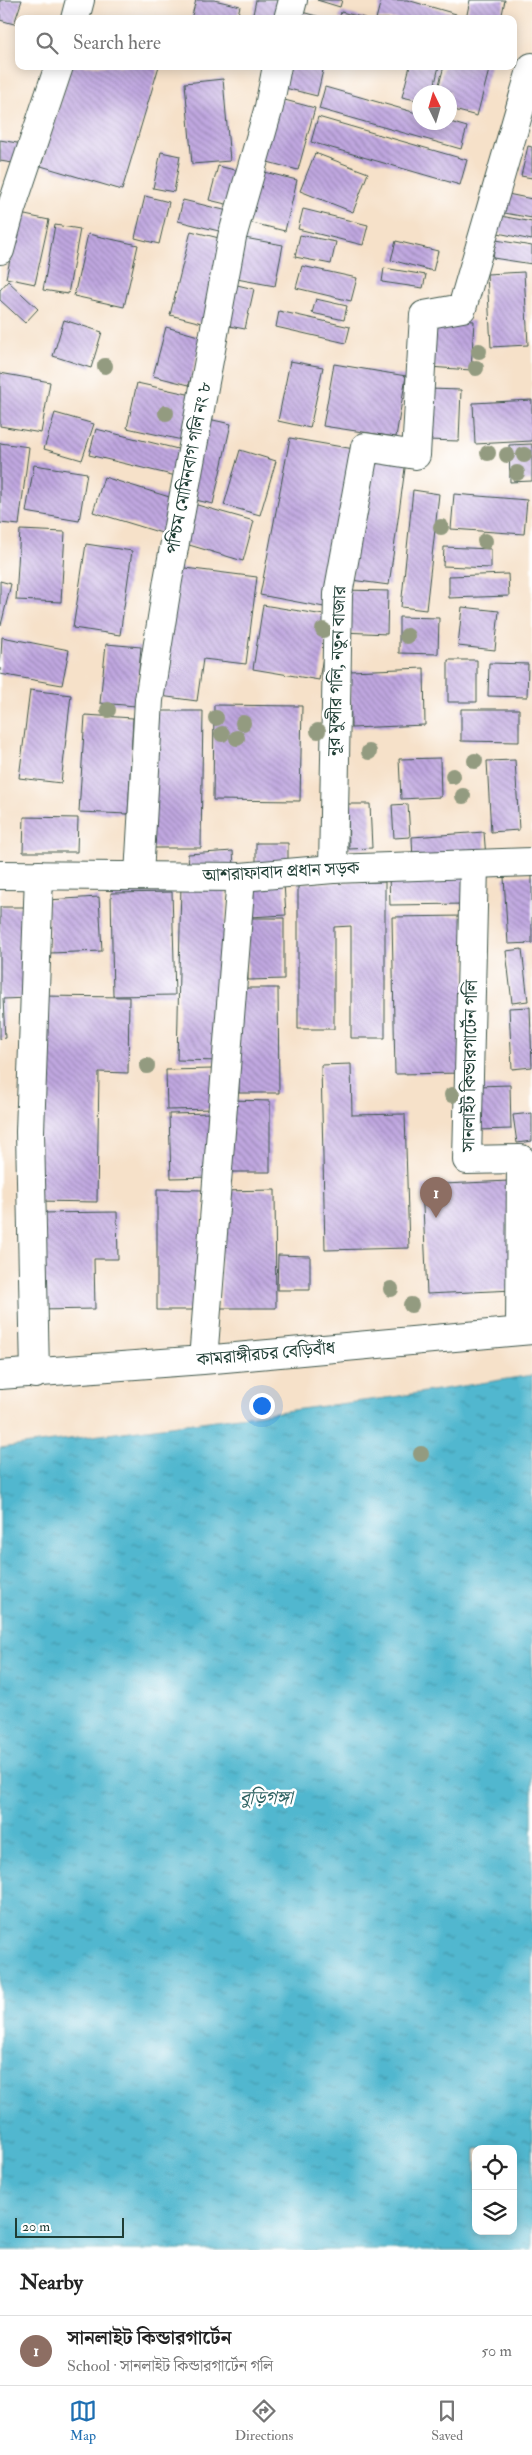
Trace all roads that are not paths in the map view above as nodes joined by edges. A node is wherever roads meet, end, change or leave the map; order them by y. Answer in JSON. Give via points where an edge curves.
{"nodes":[{"id":1,"x":80,"y":0,"type":"edge"},
{"id":2,"x":293,"y":0,"type":"edge"},
{"id":3,"x":76,"y":15,"type":"edge"},
{"id":4,"x":289,"y":15,"type":"edge"},
{"id":5,"x":58,"y":70,"type":"edge"},
{"id":6,"x":276,"y":70,"type":"edge"},
{"id":7,"x":530,"y":79,"type":"edge"},
{"id":8,"x":0,"y":250,"type":"edge"},
{"id":9,"x":532,"y":862,"type":"edge"},
{"id":10,"x":474,"y":865,"type":"junction"},
{"id":11,"x":333,"y":869,"type":"junction"},
{"id":12,"x":0,"y":875,"type":"edge"},
{"id":13,"x":39,"y":875,"type":"junction"},
{"id":14,"x":139,"y":875,"type":"junction"},
{"id":15,"x":241,"y":877,"type":"junction"},
{"id":16,"x":526,"y":1331,"type":"edge"},
{"id":17,"x":203,"y":1360,"type":"junction"},
{"id":18,"x":36,"y":1374,"type":"junction"},
{"id":19,"x":0,"y":1375,"type":"edge"}],
"edges":[{"from":1,"to":3,"type":"street"},
{"from":2,"to":4,"type":"street"},
{"from":5,"to":8,"type":"street"},
{"from":6,"to":14,"type":"street","name":"পশ্চিম মোমিনবাগ গলি নং ৮","via":[[232,237],[168,580],[149,700]]},
{"from":7,"to":11,"type":"street","name":"নূর মুন্সীর গলি, নতুন বাজার","via":[[462,308],[424,315],[416,455],[365,447],[338,594]]},
{"from":9,"to":10,"type":"street","name":"আশরাফাবাদ প্রধান সড়ক"},
{"from":10,"to":11,"type":"street","name":"আশরাফাবাদ প্রধান সড়ক"},
{"from":10,"to":16,"type":"street","name":"সানলাইট কিন্ডারগার্টেন গলি","via":[[467,1160],[521,1159]]},
{"from":11,"to":15,"type":"street","name":"আশরাফাবাদ প্রধান সড়ক"},
{"from":12,"to":13,"type":"street","name":"আশরাফাবাদ প্রধান সড়ক"},
{"from":13,"to":14,"type":"street","name":"আশরাফাবাদ প্রধান সড়ক"},
{"from":13,"to":18,"type":"street","via":[[30,1132]]},
{"from":14,"to":15,"type":"street","name":"আশরাফাবাদ প্রধান সড়ক"},
{"from":15,"to":17,"type":"street"},
{"from":16,"to":17,"type":"street","name":"কামরাঙ্গীরচর বেড়িবাঁধ"},
{"from":17,"to":18,"type":"street","name":"কামরাঙ্গীরচর বেড়িবাঁধ"},
{"from":18,"to":19,"type":"street","name":"কামরাঙ্গীরচর বেড়িবাঁধ"}]}
